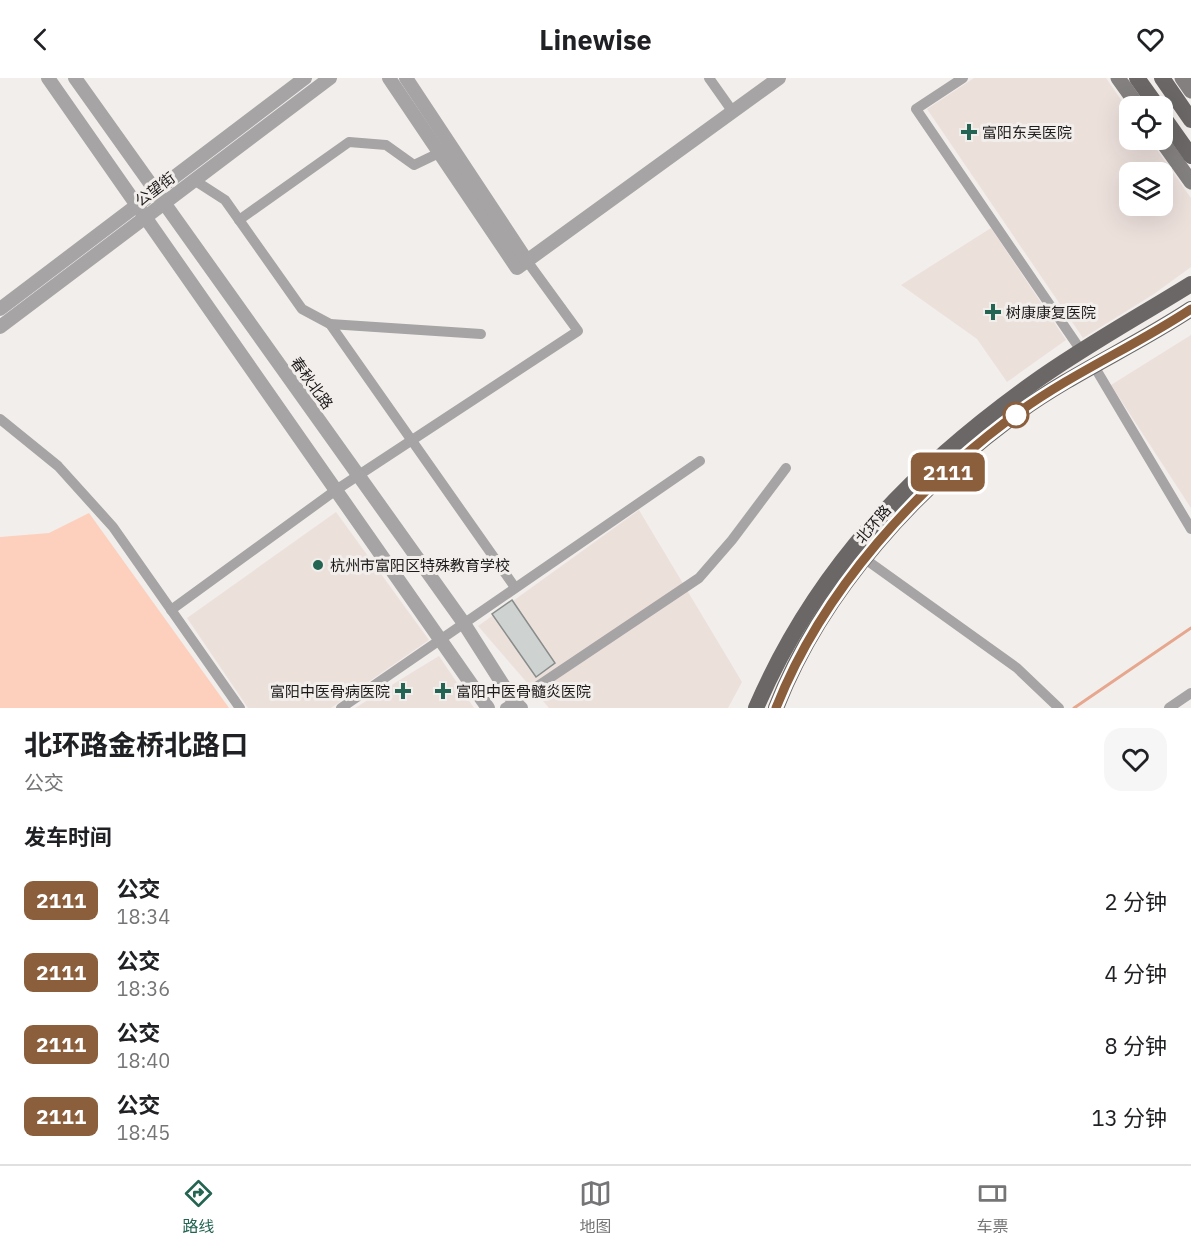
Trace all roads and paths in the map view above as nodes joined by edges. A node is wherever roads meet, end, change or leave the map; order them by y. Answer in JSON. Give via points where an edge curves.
{"nodes":[{"id":1,"x":48,"y":78,"type":"edge"},
{"id":2,"x":75,"y":78,"type":"edge"},
{"id":3,"x":305,"y":78,"type":"edge"},
{"id":4,"x":330,"y":78,"type":"edge"},
{"id":5,"x":390,"y":78,"type":"edge"},
{"id":6,"x":405,"y":78,"type":"edge"},
{"id":7,"x":709,"y":78,"type":"edge"},
{"id":8,"x":779,"y":78,"type":"edge"},
{"id":9,"x":963,"y":78,"type":"edge"},
{"id":10,"x":1118,"y":78,"type":"edge"},
{"id":11,"x":1137,"y":78,"type":"edge"},
{"id":12,"x":1162,"y":78,"type":"edge"},
{"id":13,"x":1182,"y":78,"type":"edge"},
{"id":14,"x":1191,"y":90,"type":"edge"},
{"id":15,"x":1131,"y":96,"type":"edge"},
{"id":16,"x":1150,"y":96,"type":"edge"},
{"id":17,"x":733,"y":112,"type":"junction"},
{"id":18,"x":1191,"y":120,"type":"edge"},
{"id":19,"x":1173,"y":131,"type":"edge"},
{"id":20,"x":1168,"y":150,"type":"edge"},
{"id":21,"x":439,"y":153,"type":"junction"},
{"id":22,"x":1191,"y":156,"type":"edge"},
{"id":23,"x":194,"y":180,"type":"junction"},
{"id":24,"x":1191,"y":182,"type":"edge"},
{"id":25,"x":158,"y":199,"type":"junction"},
{"id":26,"x":141,"y":211,"type":"junction"},
{"id":27,"x":239,"y":220,"type":"junction"},
{"id":28,"x":522,"y":265,"type":"junction"},
{"id":29,"x":1191,"y":284,"type":"edge"},
{"id":30,"x":0,"y":309,"type":"edge"},
{"id":31,"x":1191,"y":309,"type":"edge"},
{"id":32,"x":330,"y":324,"type":"junction"},
{"id":33,"x":0,"y":327,"type":"edge"},
{"id":34,"x":481,"y":334,"type":"dead end"},
{"id":35,"x":1082,"y":352,"type":"junction"},
{"id":36,"x":1094,"y":366,"type":"junction"},
{"id":37,"x":0,"y":419,"type":"edge"},
{"id":38,"x":412,"y":441,"type":"junction"},
{"id":39,"x":700,"y":461,"type":"dead end"},
{"id":40,"x":786,"y":468,"type":"dead end"},
{"id":41,"x":358,"y":477,"type":"junction"},
{"id":42,"x":336,"y":490,"type":"junction"},
{"id":43,"x":1191,"y":529,"type":"edge"},
{"id":44,"x":865,"y":559,"type":"junction"},
{"id":45,"x":514,"y":586,"type":"junction"},
{"id":46,"x":171,"y":610,"type":"junction"},
{"id":47,"x":463,"y":622,"type":"junction"},
{"id":48,"x":439,"y":638,"type":"junction"},
{"id":49,"x":1191,"y":693,"type":"edge"},
{"id":50,"x":513,"y":706,"type":"edge"},
{"id":51,"x":240,"y":708,"type":"edge"},
{"id":52,"x":341,"y":708,"type":"edge"},
{"id":53,"x":488,"y":708,"type":"edge"},
{"id":54,"x":756,"y":708,"type":"edge"},
{"id":55,"x":776,"y":708,"type":"edge"},
{"id":56,"x":1059,"y":708,"type":"edge"},
{"id":57,"x":1169,"y":708,"type":"edge"}],
"edges":[{"from":1,"to":26,"type":"street"},
{"from":2,"to":25,"type":"street","name":"春秋北路"},
{"from":3,"to":25,"type":"street","name":"公望街"},
{"from":4,"to":23,"type":"street","name":"公望街"},
{"from":5,"to":21,"type":"street"},
{"from":6,"to":28,"type":"street"},
{"from":7,"to":17,"type":"street"},
{"from":8,"to":17,"type":"street"},
{"from":9,"to":35,"type":"street","via":[[916,109]]},
{"from":10,"to":15,"type":"main road"},
{"from":11,"to":16,"type":"main road"},
{"from":12,"to":18,"type":"main road"},
{"from":13,"to":14,"type":"main road"},
{"from":17,"to":28,"type":"street"},
{"from":19,"to":22,"type":"main road"},
{"from":20,"to":24,"type":"main road"},
{"from":21,"to":27,"type":"street","via":[[414,165],[386,145],[349,142]]},
{"from":21,"to":28,"type":"street"},
{"from":23,"to":25,"type":"street","name":"公望街"},
{"from":23,"to":27,"type":"street","via":[[225,200]]},
{"from":25,"to":26,"type":"street","name":"公望街"},
{"from":25,"to":41,"type":"street","name":"春秋北路"},
{"from":26,"to":30,"type":"street","name":"公望街"},
{"from":26,"to":33,"type":"street","name":"公望街"},
{"from":26,"to":42,"type":"street"},
{"from":27,"to":32,"type":"street","via":[[302,309]]},
{"from":28,"to":38,"type":"street","via":[[578,331]]},
{"from":29,"to":35,"type":"main road","name":"北环路"},
{"from":31,"to":36,"type":"main road","name":"北环路"},
{"from":32,"to":34,"type":"street"},
{"from":32,"to":38,"type":"street"},
{"from":35,"to":54,"type":"main road","name":"北环路","via":[[976,426],[880,513],[837,566],[790,636]]},
{"from":36,"to":43,"type":"street"},
{"from":36,"to":44,"type":"main road","name":"北环路","via":[[1020,412],[972,450],[898,520]]},
{"from":37,"to":46,"type":"street","via":[[58,466],[113,527]]},
{"from":38,"to":41,"type":"street"},
{"from":38,"to":45,"type":"street"},
{"from":39,"to":45,"type":"street"},
{"from":40,"to":50,"type":"street","via":[[699,578]]},
{"from":41,"to":42,"type":"street"},
{"from":41,"to":47,"type":"street","name":"春秋北路"},
{"from":42,"to":46,"type":"street"},
{"from":42,"to":48,"type":"street"},
{"from":44,"to":55,"type":"main road","name":"北环路","via":[[813,635]]},
{"from":44,"to":56,"type":"street","via":[[1017,668]]},
{"from":45,"to":47,"type":"street"},
{"from":46,"to":51,"type":"street"},
{"from":47,"to":48,"type":"street"},
{"from":47,"to":50,"type":"street","name":"春秋北路"},
{"from":48,"to":52,"type":"street"},
{"from":48,"to":53,"type":"street"},
{"from":49,"to":57,"type":"street"}]}
